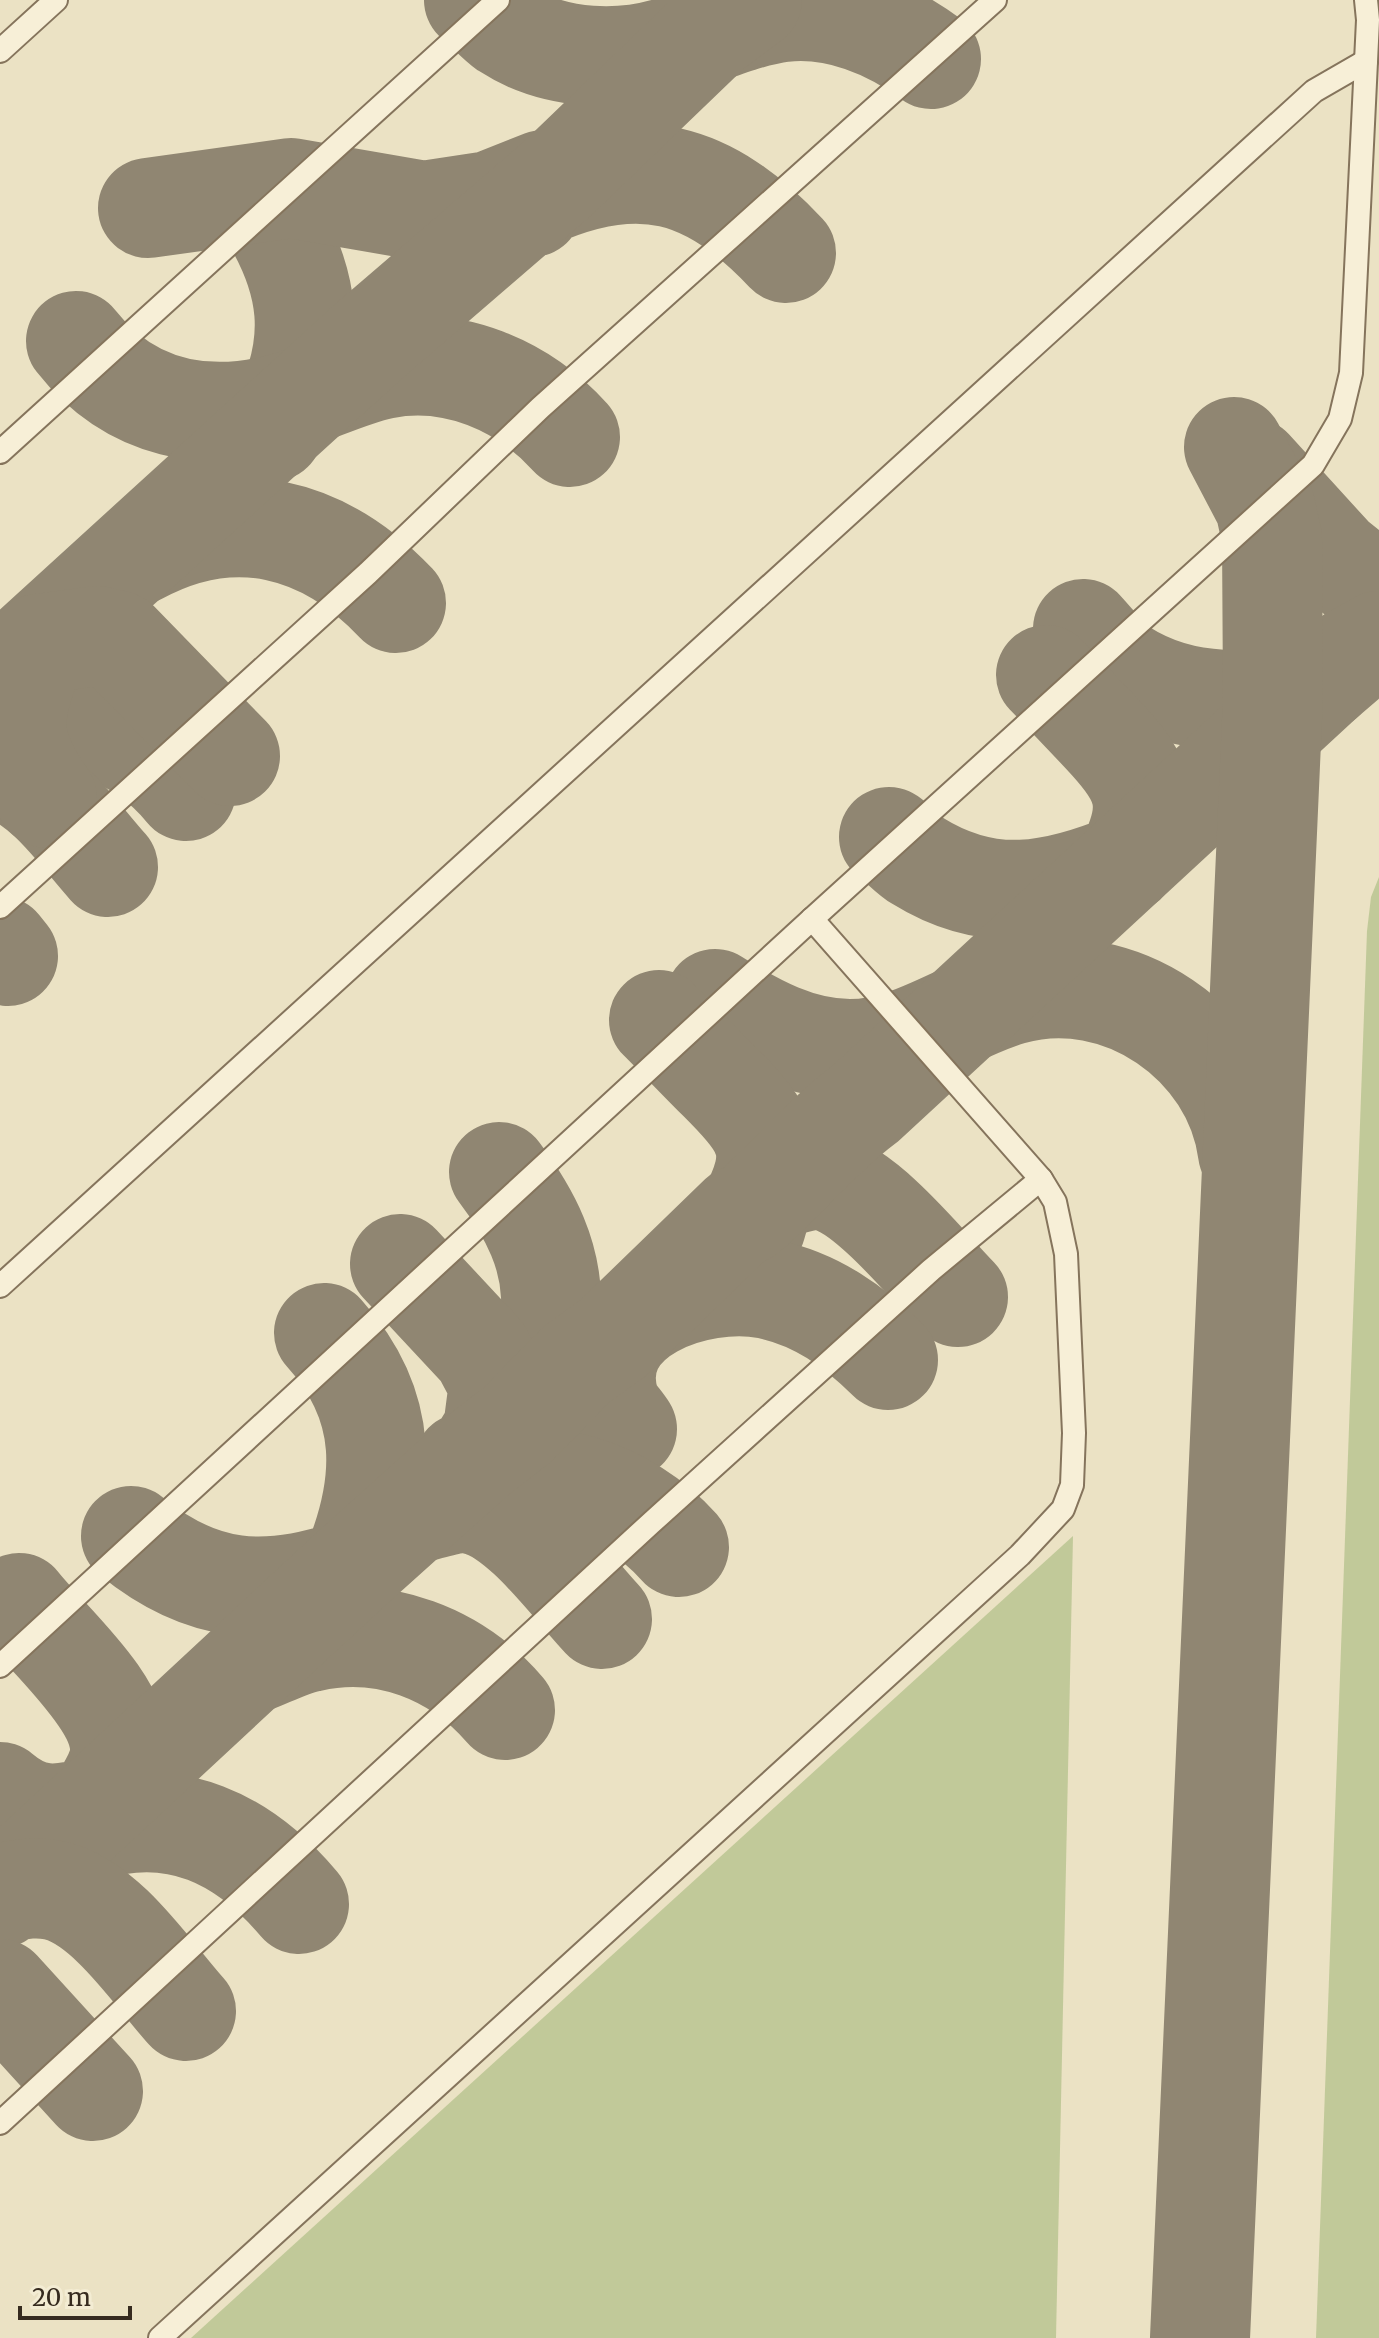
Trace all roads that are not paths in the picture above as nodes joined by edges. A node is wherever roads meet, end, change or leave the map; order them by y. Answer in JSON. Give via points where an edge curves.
{"nodes":[{"id":1,"x":56,"y":0,"type":"edge"},
{"id":2,"x":498,"y":0,"type":"edge"},
{"id":3,"x":995,"y":0,"type":"edge"},
{"id":4,"x":1366,"y":0,"type":"edge"},
{"id":5,"x":0,"y":51,"type":"edge"},
{"id":6,"x":1366,"y":61,"type":"junction"},
{"id":7,"x":0,"y":452,"type":"edge"},
{"id":8,"x":0,"y":907,"type":"edge"},
{"id":9,"x":812,"y":919,"type":"junction"},
{"id":10,"x":1041,"y":1179,"type":"junction"},
{"id":11,"x":0,"y":1286,"type":"edge"},
{"id":12,"x":0,"y":1666,"type":"edge"},
{"id":13,"x":0,"y":2123,"type":"edge"},
{"id":14,"x":160,"y":2338,"type":"edge"}],
"edges":[{"from":1,"to":5,"type":"lane"},
{"from":2,"to":7,"type":"lane"},
{"from":3,"to":8,"type":"lane","via":[[540,408],[368,573]]},
{"from":4,"to":6,"type":"lane"},
{"from":6,"to":9,"type":"lane","via":[[1351,373],[1330,441],[1313,465]]},
{"from":6,"to":11,"type":"lane","via":[[1314,91]]},
{"from":9,"to":10,"type":"lane"},
{"from":9,"to":12,"type":"lane"},
{"from":10,"to":13,"type":"lane","via":[[931,1270],[651,1523]]},
{"from":10,"to":14,"type":"lane","via":[[1055,1202],[1066,1254],[1074,1433],[1072,1485],[1063,1509],[1020,1555]]}]}
